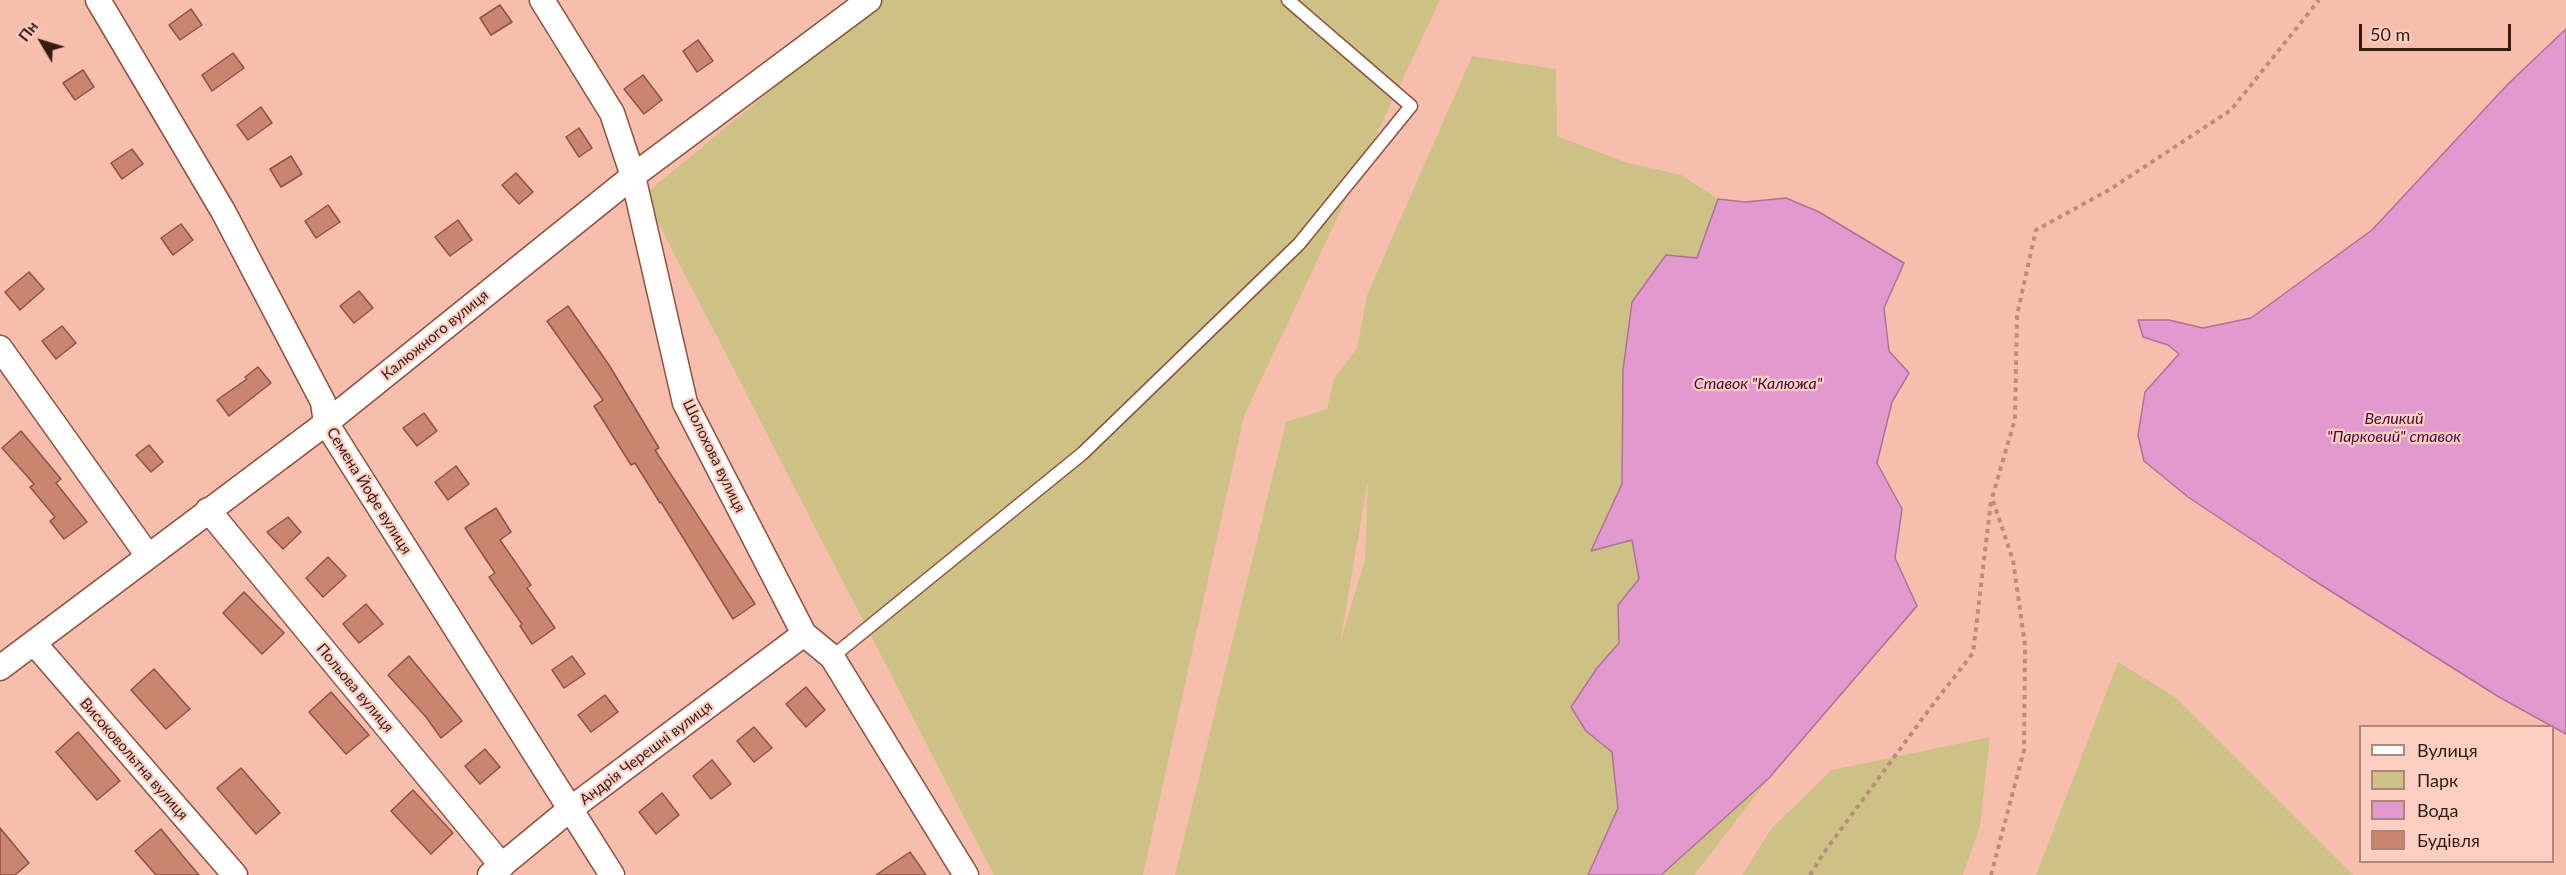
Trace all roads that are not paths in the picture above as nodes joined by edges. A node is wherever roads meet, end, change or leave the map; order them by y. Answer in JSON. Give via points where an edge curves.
{"nodes":[{"id":1,"x":98,"y":0,"type":"edge"},
{"id":2,"x":542,"y":0,"type":"edge"},
{"id":3,"x":1288,"y":0,"type":"edge"},
{"id":4,"x":855,"y":5,"type":"edge"},
{"id":5,"x":633,"y":176,"type":"junction"},
{"id":6,"x":0,"y":348,"type":"edge"},
{"id":7,"x":326,"y":423,"type":"junction"},
{"id":8,"x":208,"y":510,"type":"junction"},
{"id":9,"x":148,"y":556,"type":"junction"},
{"id":10,"x":804,"y":634,"type":"junction"},
{"id":11,"x":34,"y":643,"type":"junction"},
{"id":12,"x":832,"y":657,"type":"junction"},
{"id":13,"x":0,"y":668,"type":"edge"},
{"id":14,"x":569,"y":810,"type":"junction"},
{"id":15,"x":496,"y":870,"type":"edge"},
{"id":16,"x":235,"y":875,"type":"edge"},
{"id":17,"x":612,"y":875,"type":"edge"},
{"id":18,"x":966,"y":875,"type":"edge"}],
"edges":[{"from":1,"to":7,"type":"street","name":"Семена Йофе вулиця","via":[[223,211],[323,402]]},
{"from":2,"to":5,"type":"street","name":"Шолохова вулиця","via":[[612,113]]},
{"from":3,"to":12,"type":"lane","via":[[1411,106],[1299,244],[1083,453]]},
{"from":4,"to":5,"type":"street","name":"Калюжного вулиця"},
{"from":5,"to":7,"type":"street","name":"Калюжного вулиця"},
{"from":5,"to":10,"type":"street","name":"Шолохова вулиця","via":[[685,403]]},
{"from":6,"to":9,"type":"street"},
{"from":7,"to":8,"type":"street","name":"Калюжного вулиця"},
{"from":7,"to":14,"type":"street","name":"Семена Йофе вулиця"},
{"from":8,"to":9,"type":"street","name":"Калюжного вулиця"},
{"from":8,"to":15,"type":"street","name":"Польова вулиця"},
{"from":9,"to":11,"type":"street","name":"Калюжного вулиця"},
{"from":10,"to":12,"type":"street","name":"Шолохова вулиця"},
{"from":10,"to":14,"type":"street","name":"Андрія Черешні вулиця"},
{"from":11,"to":13,"type":"street","name":"Калюжного вулиця"},
{"from":11,"to":16,"type":"street","name":"Високовольтна вулиця"},
{"from":12,"to":18,"type":"street","name":"Шолохова вулиця"},
{"from":14,"to":15,"type":"street","name":"Андрія Черешні вулиця"},
{"from":14,"to":17,"type":"street","name":"Семена Йофе вулиця"}]}
